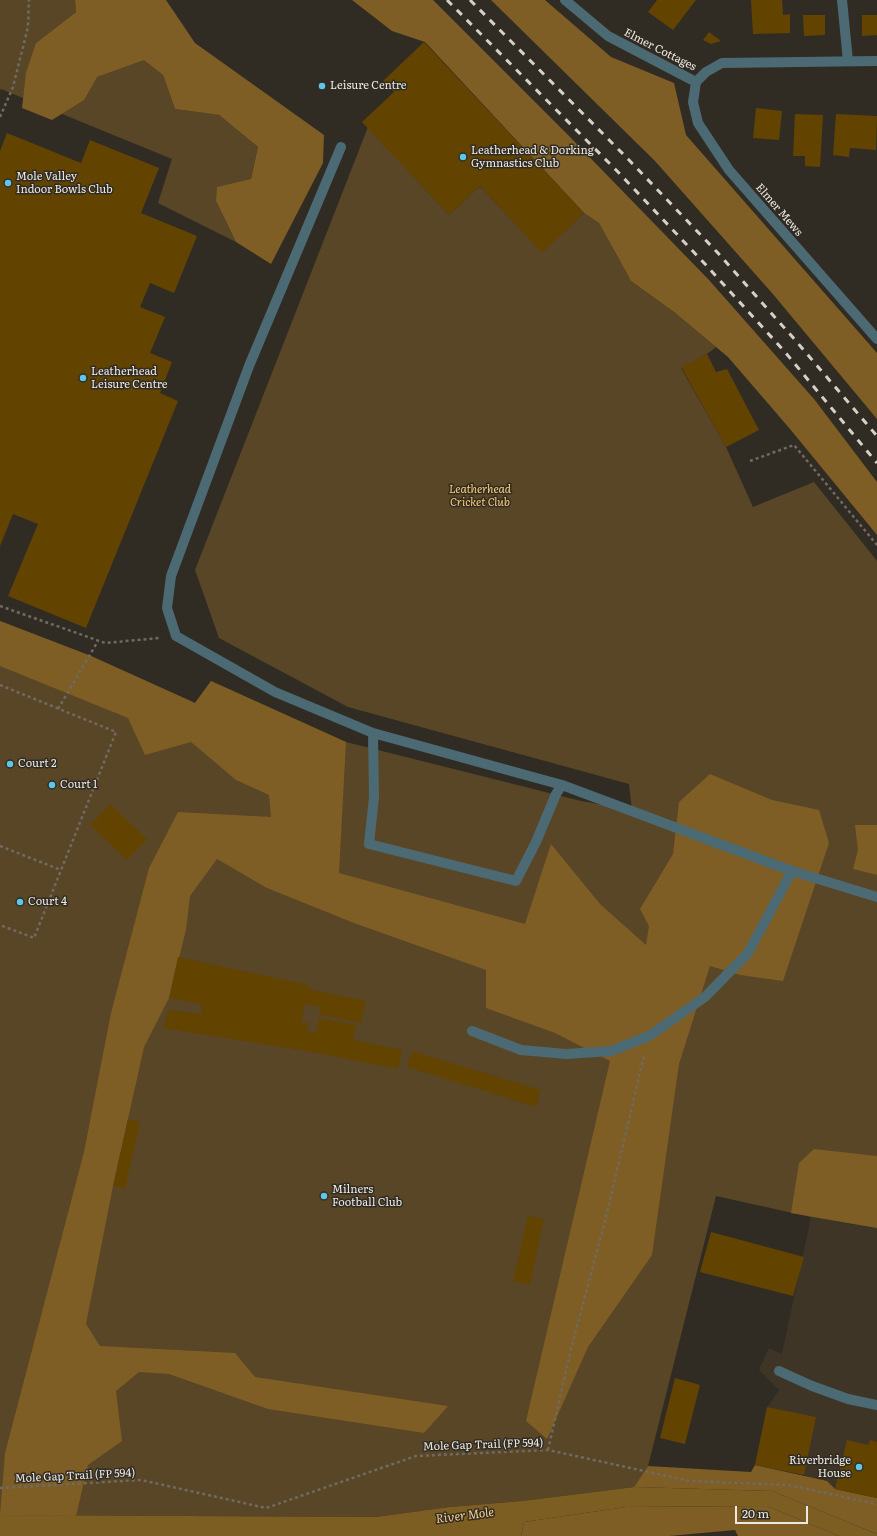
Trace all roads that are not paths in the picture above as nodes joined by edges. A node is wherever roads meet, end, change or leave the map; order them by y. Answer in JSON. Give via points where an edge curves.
{"nodes":[{"id":1,"x":565,"y":0,"type":"edge"},
{"id":2,"x":842,"y":0,"type":"edge"},
{"id":3,"x":848,"y":61,"type":"junction"},
{"id":4,"x":877,"y":62,"type":"edge"},
{"id":5,"x":696,"y":82,"type":"junction"},
{"id":6,"x":341,"y":146,"type":"dead end"},
{"id":7,"x":877,"y":339,"type":"edge"},
{"id":8,"x":373,"y":733,"type":"junction"},
{"id":9,"x":562,"y":785,"type":"junction"},
{"id":10,"x":792,"y":871,"type":"junction"},
{"id":11,"x":877,"y":897,"type":"edge"},
{"id":12,"x":472,"y":1031,"type":"dead end"},
{"id":13,"x":779,"y":1371,"type":"dead end"},
{"id":14,"x":877,"y":1406,"type":"edge"}],
"edges":[{"from":1,"to":5,"type":"street","name":"Elmer Cottages","via":[[608,36]]},
{"from":2,"to":3,"type":"street"},
{"from":3,"to":4,"type":"street","name":"Elmer Cottages"},
{"from":3,"to":5,"type":"street","name":"Elmer Cottages","via":[[722,63],[706,72]]},
{"from":5,"to":7,"type":"street","name":"Elmer Mews","via":[[693,102],[698,123],[729,170]]},
{"from":6,"to":8,"type":"street","via":[[249,366],[171,576],[167,608],[176,636],[275,692]]},
{"from":8,"to":9,"type":"street"},
{"from":8,"to":9,"type":"street","via":[[374,797],[369,844],[516,881]]},
{"from":9,"to":10,"type":"street"},
{"from":10,"to":11,"type":"street"},
{"from":10,"to":12,"type":"street","via":[[748,953],[705,997],[649,1036],[611,1051],[566,1054],[521,1050]]},
{"from":13,"to":14,"type":"street","via":[[848,1399]]}]}
